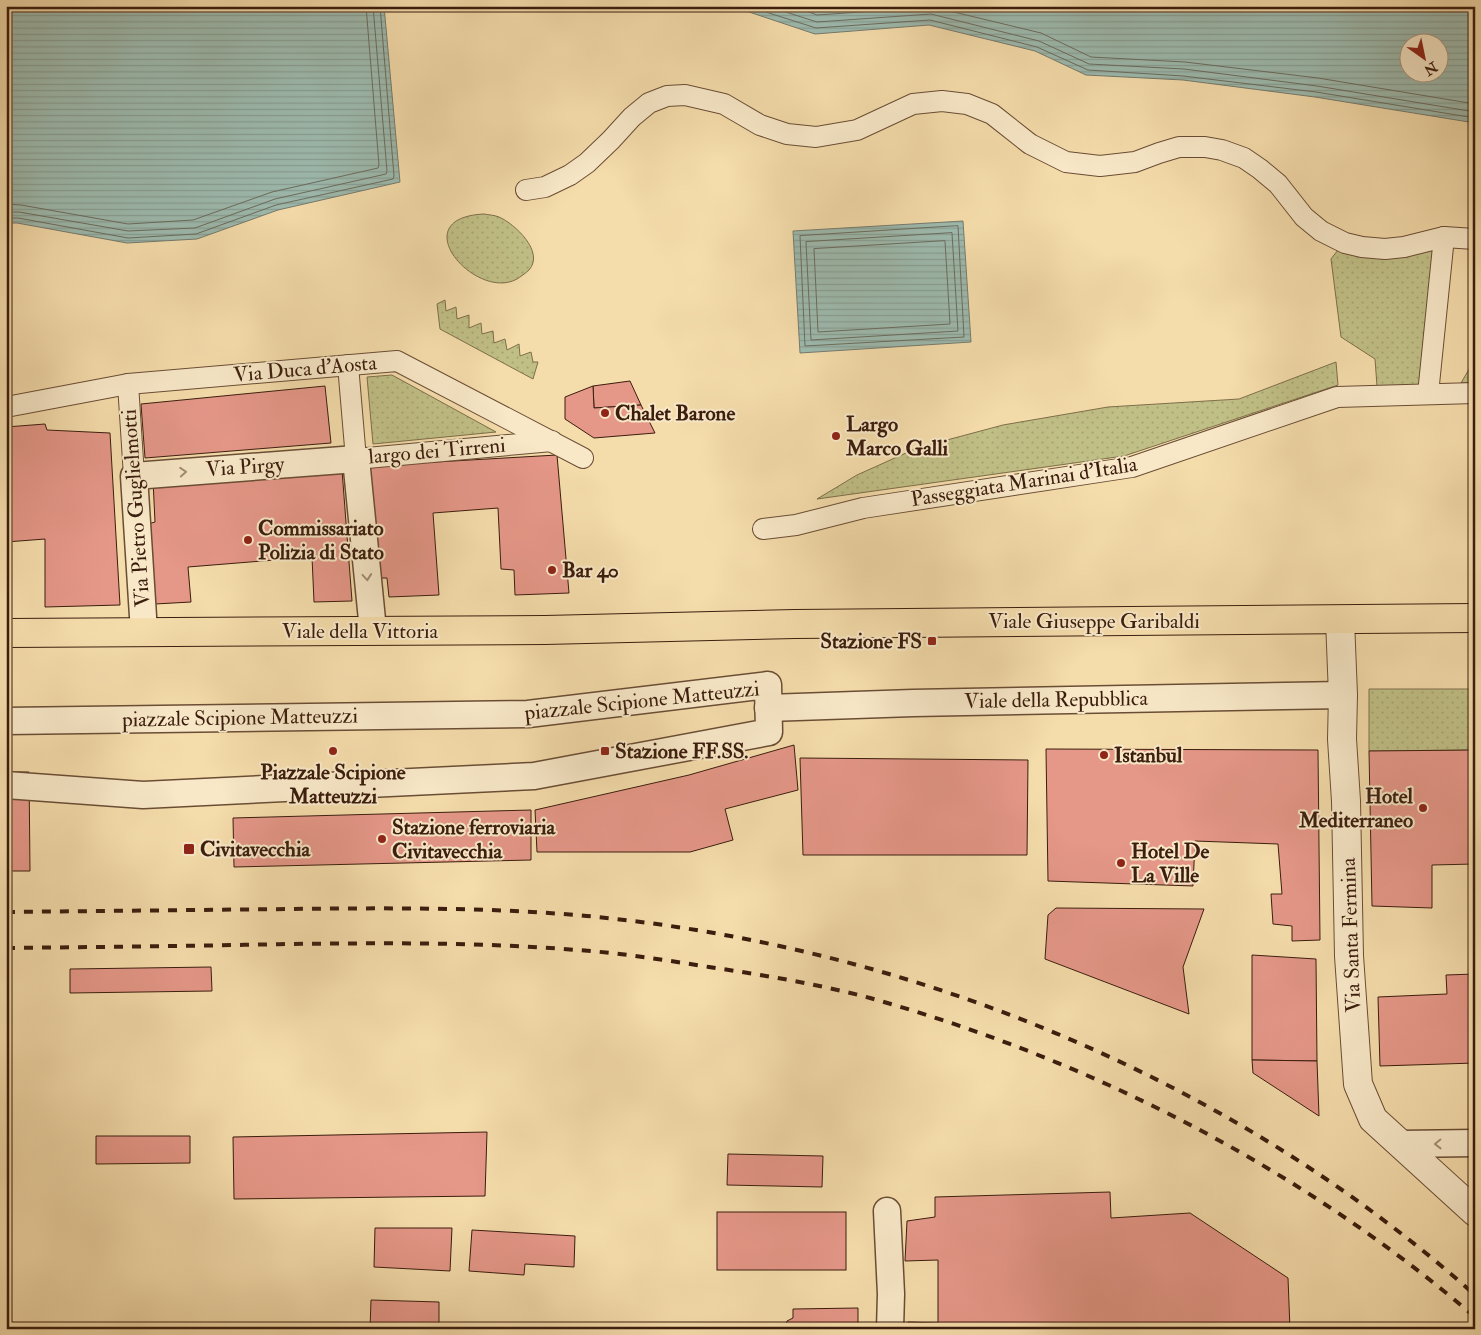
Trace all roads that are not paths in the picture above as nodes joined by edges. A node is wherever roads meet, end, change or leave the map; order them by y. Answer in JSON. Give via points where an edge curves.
{"nodes":[{"id":1,"x":526,"y":190,"type":"dead end"},
{"id":2,"x":1444,"y":237,"type":"junction"},
{"id":3,"x":1475,"y":239,"type":"edge"},
{"id":4,"x":348,"y":365,"type":"junction"},
{"id":5,"x":128,"y":384,"type":"junction"},
{"id":6,"x":1475,"y":393,"type":"edge"},
{"id":7,"x":1428,"y":394,"type":"junction"},
{"id":8,"x":6,"y":407,"type":"edge"},
{"id":9,"x":552,"y":441,"type":"junction"},
{"id":10,"x":583,"y":458,"type":"dead end"},
{"id":11,"x":356,"y":459,"type":"junction"},
{"id":12,"x":134,"y":476,"type":"junction"},
{"id":13,"x":763,"y":529,"type":"dead end"},
{"id":14,"x":1475,"y":618,"type":"edge"},
{"id":15,"x":1340,"y":620,"type":"junction"},
{"id":16,"x":713,"y":625,"type":"joint"},
{"id":17,"x":372,"y":630,"type":"junction"},
{"id":18,"x":144,"y":632,"type":"junction"},
{"id":19,"x":6,"y":633,"type":"edge"},
{"id":20,"x":1343,"y":695,"type":"junction"},
{"id":21,"x":768,"y":708,"type":"junction"},
{"id":22,"x":6,"y":721,"type":"edge"},
{"id":23,"x":6,"y":785,"type":"edge"},
{"id":24,"x":1402,"y":1144,"type":"junction"},
{"id":25,"x":1475,"y":1144,"type":"edge"},
{"id":26,"x":887,"y":1210,"type":"dead end"},
{"id":27,"x":1475,"y":1212,"type":"edge"},
{"id":28,"x":890,"y":1329,"type":"edge"}],
"edges":[{"from":1,"to":2,"type":"street","via":[[544,187],[570,175],[587,163],[649,103],[667,96],[685,95],[724,104],[760,125],[787,134],[816,137],[857,130],[913,104],[942,101],[967,104],[992,114],[1030,144],[1066,162],[1100,166],[1135,162],[1179,148],[1222,150],[1244,158],[1260,169],[1278,184],[1304,218],[1322,231],[1362,247],[1404,247]]},
{"from":2,"to":3,"type":"street"},
{"from":2,"to":7,"type":"street"},
{"from":4,"to":5,"type":"street","name":"Via Duca d'Aosta"},
{"from":4,"to":9,"type":"street","name":"Via Duca d'Aosta","via":[[397,361]]},
{"from":4,"to":11,"type":"street","name":"largo dei Tirreni"},
{"from":5,"to":8,"type":"street","name":"Via Duca d'Aosta"},
{"from":5,"to":12,"type":"street","name":"Via Pietro Guglielmotti"},
{"from":6,"to":7,"type":"street","name":"Passeggiata Marinai d'Italia"},
{"from":7,"to":13,"type":"street","name":"Passeggiata Marinai d'Italia","via":[[1337,396],[1132,467],[863,508],[796,525]]},
{"from":9,"to":10,"type":"street","name":"Via Duca d'Aosta"},
{"from":9,"to":11,"type":"street","name":"largo dei Tirreni"},
{"from":12,"to":11,"type":"street","name":"Via Pirgy","one_way":true},
{"from":11,"to":17,"type":"street","one_way":true},
{"from":12,"to":18,"type":"street","name":"Via Pietro Guglielmotti"},
{"from":14,"to":15,"type":"main road","name":"Viale Giuseppe Garibaldi"},
{"from":15,"to":16,"type":"main road","name":"Viale Giuseppe Garibaldi"},
{"from":15,"to":20,"type":"street","name":"Via Santa Fermina"},
{"from":16,"to":17,"type":"main road","name":"Viale della Vittoria","via":[[545,630]]},
{"from":17,"to":18,"type":"main road","name":"Viale della Vittoria"},
{"from":18,"to":19,"type":"main road","name":"Viale della Vittoria"},
{"from":20,"to":21,"type":"street","name":"Viale della Repubblica"},
{"from":20,"to":24,"type":"street","name":"Via Santa Fermina","via":[[1349,956],[1358,1084],[1374,1119]]},
{"from":21,"to":22,"type":"street","name":"piazzale Scipione Matteuzzi","via":[[768,685],[528,714]]},
{"from":21,"to":23,"type":"street","name":"piazzale Scipione Matteuzzi","via":[[769,732],[534,776],[143,795]]},
{"from":25,"to":24,"type":"street","one_way":true},
{"from":24,"to":27,"type":"street","name":"Via Santa Fermina"},
{"from":26,"to":28,"type":"street"}]}
